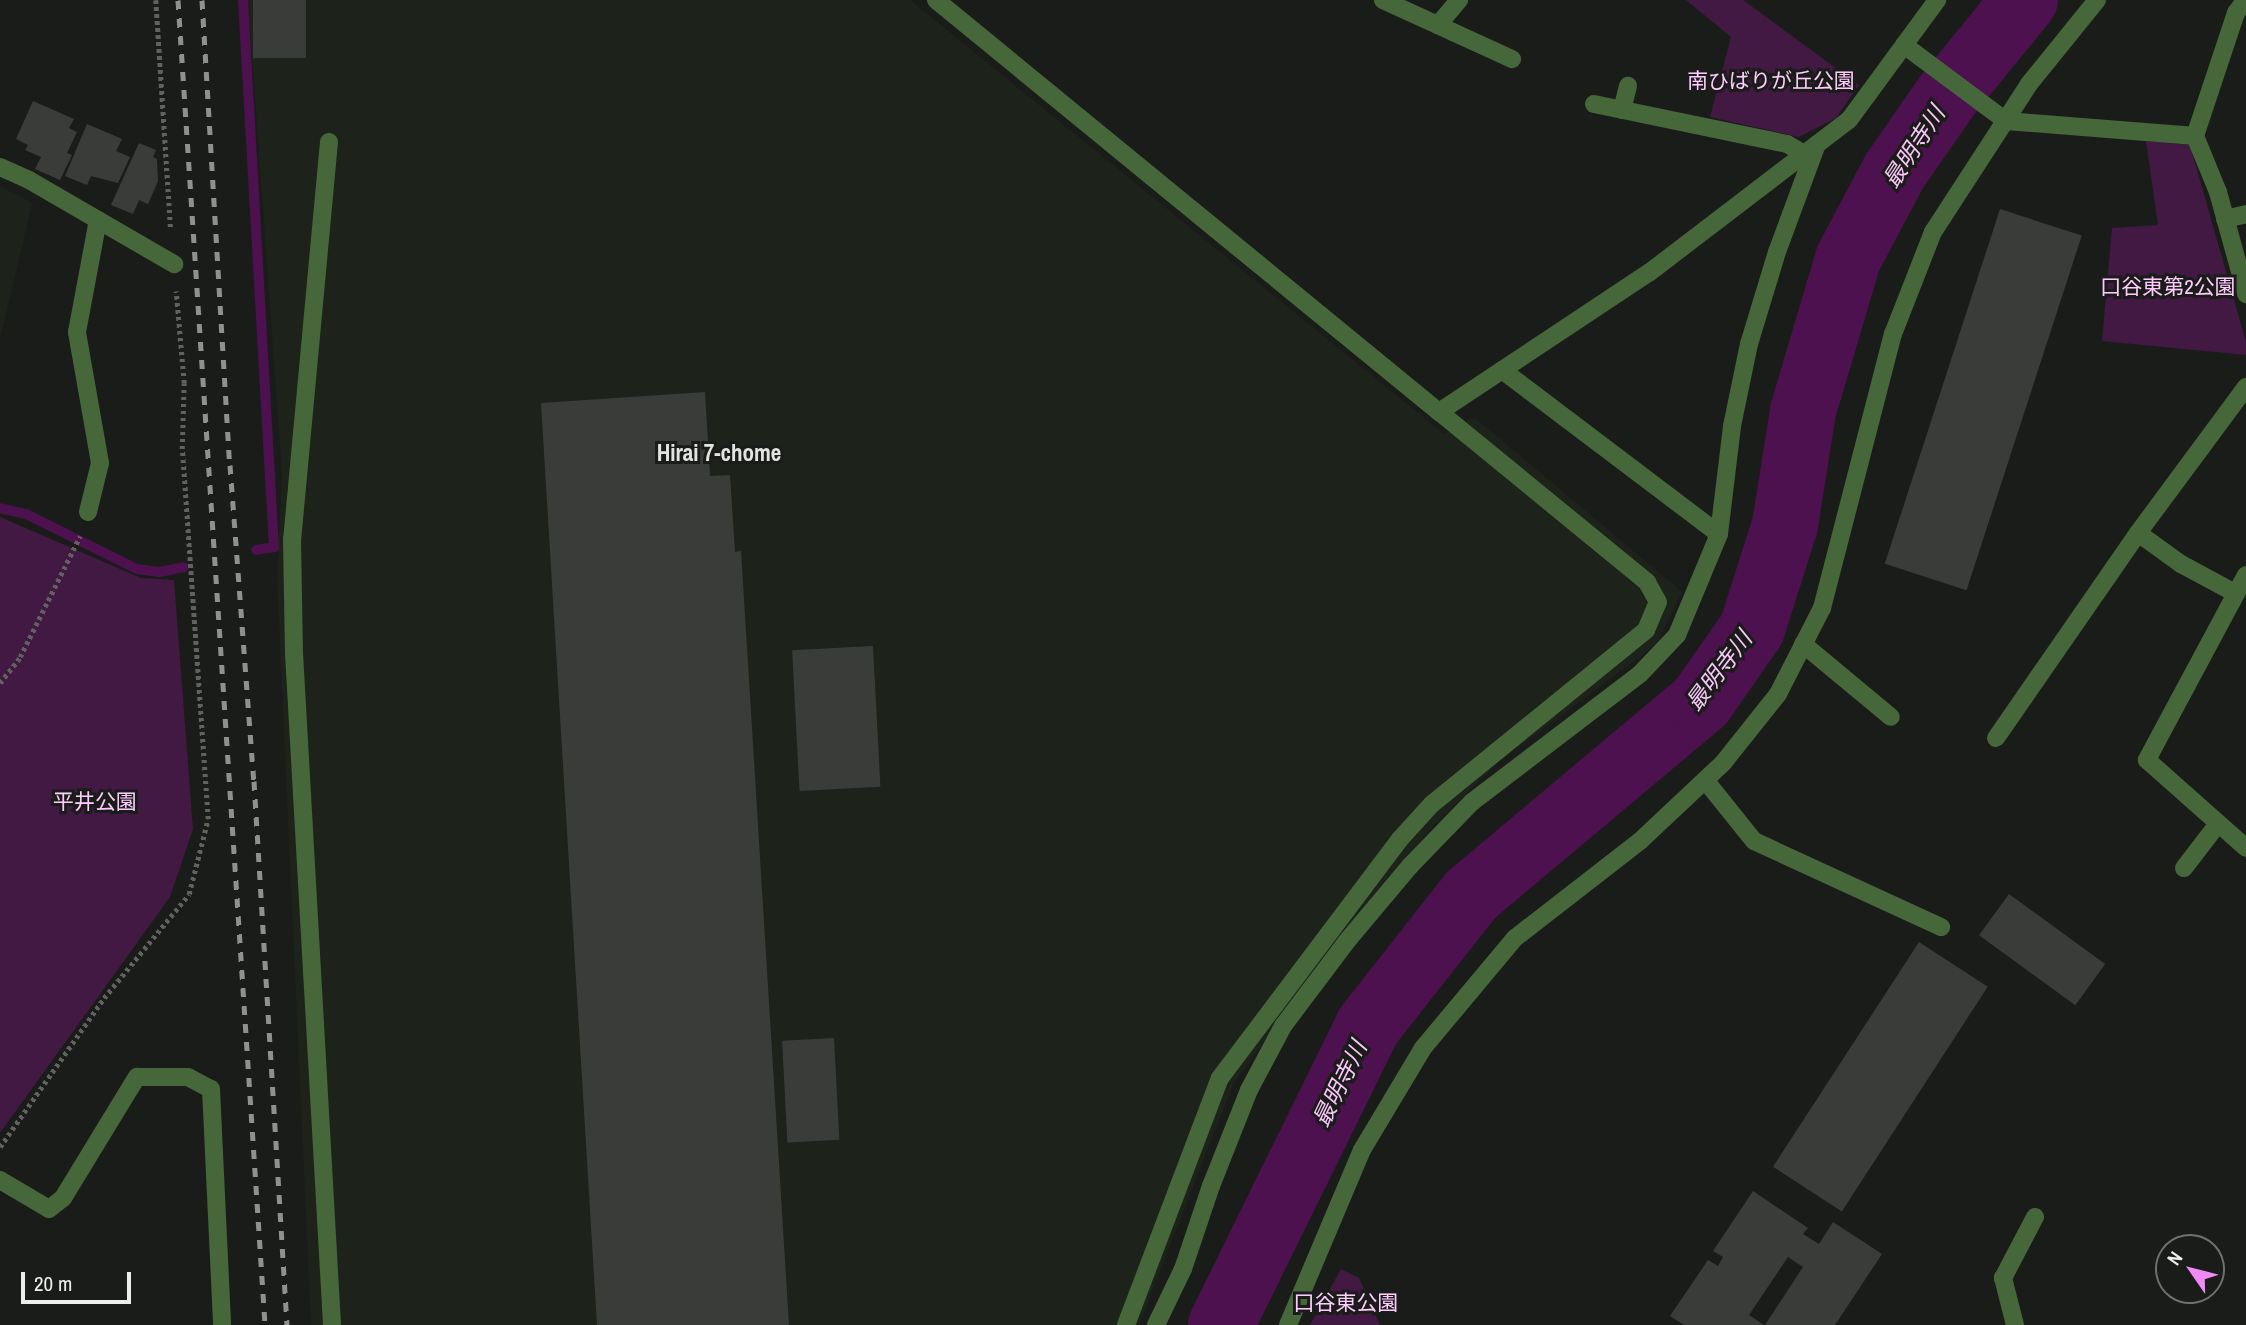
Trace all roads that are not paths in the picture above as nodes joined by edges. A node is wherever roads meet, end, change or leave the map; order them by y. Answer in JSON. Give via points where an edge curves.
{"nodes":[{"id":1,"x":936,"y":0,"type":"edge"},
{"id":2,"x":1384,"y":0,"type":"edge"},
{"id":3,"x":1459,"y":0,"type":"edge"},
{"id":4,"x":1937,"y":0,"type":"edge"},
{"id":5,"x":2097,"y":0,"type":"edge"},
{"id":6,"x":2245,"y":0,"type":"edge"},
{"id":7,"x":1438,"y":25,"type":"junction"},
{"id":8,"x":1904,"y":45,"type":"junction"},
{"id":9,"x":1511,"y":59,"type":"dead end"},
{"id":10,"x":1628,"y":86,"type":"dead end"},
{"id":11,"x":1594,"y":104,"type":"dead end"},
{"id":12,"x":1622,"y":110,"type":"junction"},
{"id":13,"x":2006,"y":121,"type":"junction"},
{"id":14,"x":2195,"y":136,"type":"junction"},
{"id":15,"x":329,"y":142,"type":"dead end"},
{"id":16,"x":1811,"y":149,"type":"junction"},
{"id":17,"x":0,"y":167,"type":"edge"},
{"id":18,"x":2246,"y":214,"type":"edge"},
{"id":19,"x":2225,"y":219,"type":"junction"},
{"id":20,"x":98,"y":220,"type":"junction"},
{"id":21,"x":174,"y":264,"type":"road end"},
{"id":22,"x":2246,"y":294,"type":"edge"},
{"id":23,"x":1502,"y":370,"type":"junction"},
{"id":24,"x":2246,"y":387,"type":"edge"},
{"id":25,"x":1439,"y":412,"type":"junction"},
{"id":26,"x":88,"y":512,"type":"dead end"},
{"id":27,"x":2138,"y":533,"type":"junction"},
{"id":28,"x":1719,"y":534,"type":"junction"},
{"id":29,"x":2246,"y":575,"type":"edge"},
{"id":30,"x":2235,"y":593,"type":"junction"},
{"id":31,"x":1803,"y":644,"type":"junction"},
{"id":32,"x":1891,"y":716,"type":"dead end"},
{"id":33,"x":1996,"y":738,"type":"dead end"},
{"id":34,"x":1705,"y":780,"type":"junction"},
{"id":35,"x":2217,"y":825,"type":"junction"},
{"id":36,"x":2246,"y":848,"type":"edge"},
{"id":37,"x":2184,"y":868,"type":"dead end"},
{"id":38,"x":1941,"y":927,"type":"dead end"},
{"id":39,"x":0,"y":1180,"type":"edge"},
{"id":40,"x":2035,"y":1217,"type":"dead end"},
{"id":41,"x":222,"y":1325,"type":"edge"},
{"id":42,"x":332,"y":1325,"type":"edge"},
{"id":43,"x":1126,"y":1325,"type":"edge"},
{"id":44,"x":1156,"y":1325,"type":"edge"},
{"id":45,"x":1288,"y":1325,"type":"edge"},
{"id":46,"x":2015,"y":1325,"type":"edge"}],
"edges":[{"from":1,"to":25,"type":"street"},
{"from":2,"to":7,"type":"street"},
{"from":3,"to":7,"type":"street"},
{"from":4,"to":8,"type":"street"},
{"from":5,"to":13,"type":"street","via":[[2029,84]]},
{"from":6,"to":14,"type":"street","via":[[2236,13]]},
{"from":7,"to":9,"type":"street"},
{"from":8,"to":13,"type":"street"},
{"from":8,"to":16,"type":"street","via":[[1849,120]]},
{"from":10,"to":12,"type":"street"},
{"from":11,"to":12,"type":"street"},
{"from":12,"to":16,"type":"street"},
{"from":13,"to":14,"type":"street"},
{"from":13,"to":31,"type":"street","via":[[1933,232],[1898,321],[1822,608]]},
{"from":14,"to":19,"type":"street"},
{"from":15,"to":42,"type":"street","via":[[292,539],[294,653]]},
{"from":16,"to":23,"type":"street","via":[[1650,272]]},
{"from":16,"to":28,"type":"street","via":[[1749,344],[1732,426]]},
{"from":17,"to":20,"type":"street"},
{"from":18,"to":19,"type":"street"},
{"from":19,"to":22,"type":"street"},
{"from":20,"to":21,"type":"street"},
{"from":20,"to":26,"type":"street","via":[[77,332],[100,463]]},
{"from":23,"to":25,"type":"street"},
{"from":23,"to":28,"type":"street"},
{"from":24,"to":27,"type":"street"},
{"from":25,"to":43,"type":"street","via":[[1647,582],[1658,602],[1646,630],[1432,804],[1400,839],[1220,1078]]},
{"from":27,"to":30,"type":"street","via":[[2181,564]]},
{"from":27,"to":33,"type":"street"},
{"from":28,"to":44,"type":"street","via":[[1677,635],[1640,674],[1472,802],[1356,930],[1283,1026],[1250,1090],[1183,1269]]},
{"from":29,"to":30,"type":"street"},
{"from":30,"to":35,"type":"street","via":[[2147,760]]},
{"from":31,"to":32,"type":"street"},
{"from":31,"to":34,"type":"street","via":[[1778,694]]},
{"from":34,"to":38,"type":"street","via":[[1754,841]]},
{"from":34,"to":45,"type":"street","via":[[1640,841],[1515,938],[1423,1048],[1362,1150]]},
{"from":35,"to":36,"type":"street"},
{"from":35,"to":37,"type":"street"},
{"from":39,"to":41,"type":"street","via":[[49,1209],[63,1198],[137,1077],[188,1077],[211,1089]]},
{"from":40,"to":46,"type":"street","via":[[2003,1278]]}]}
